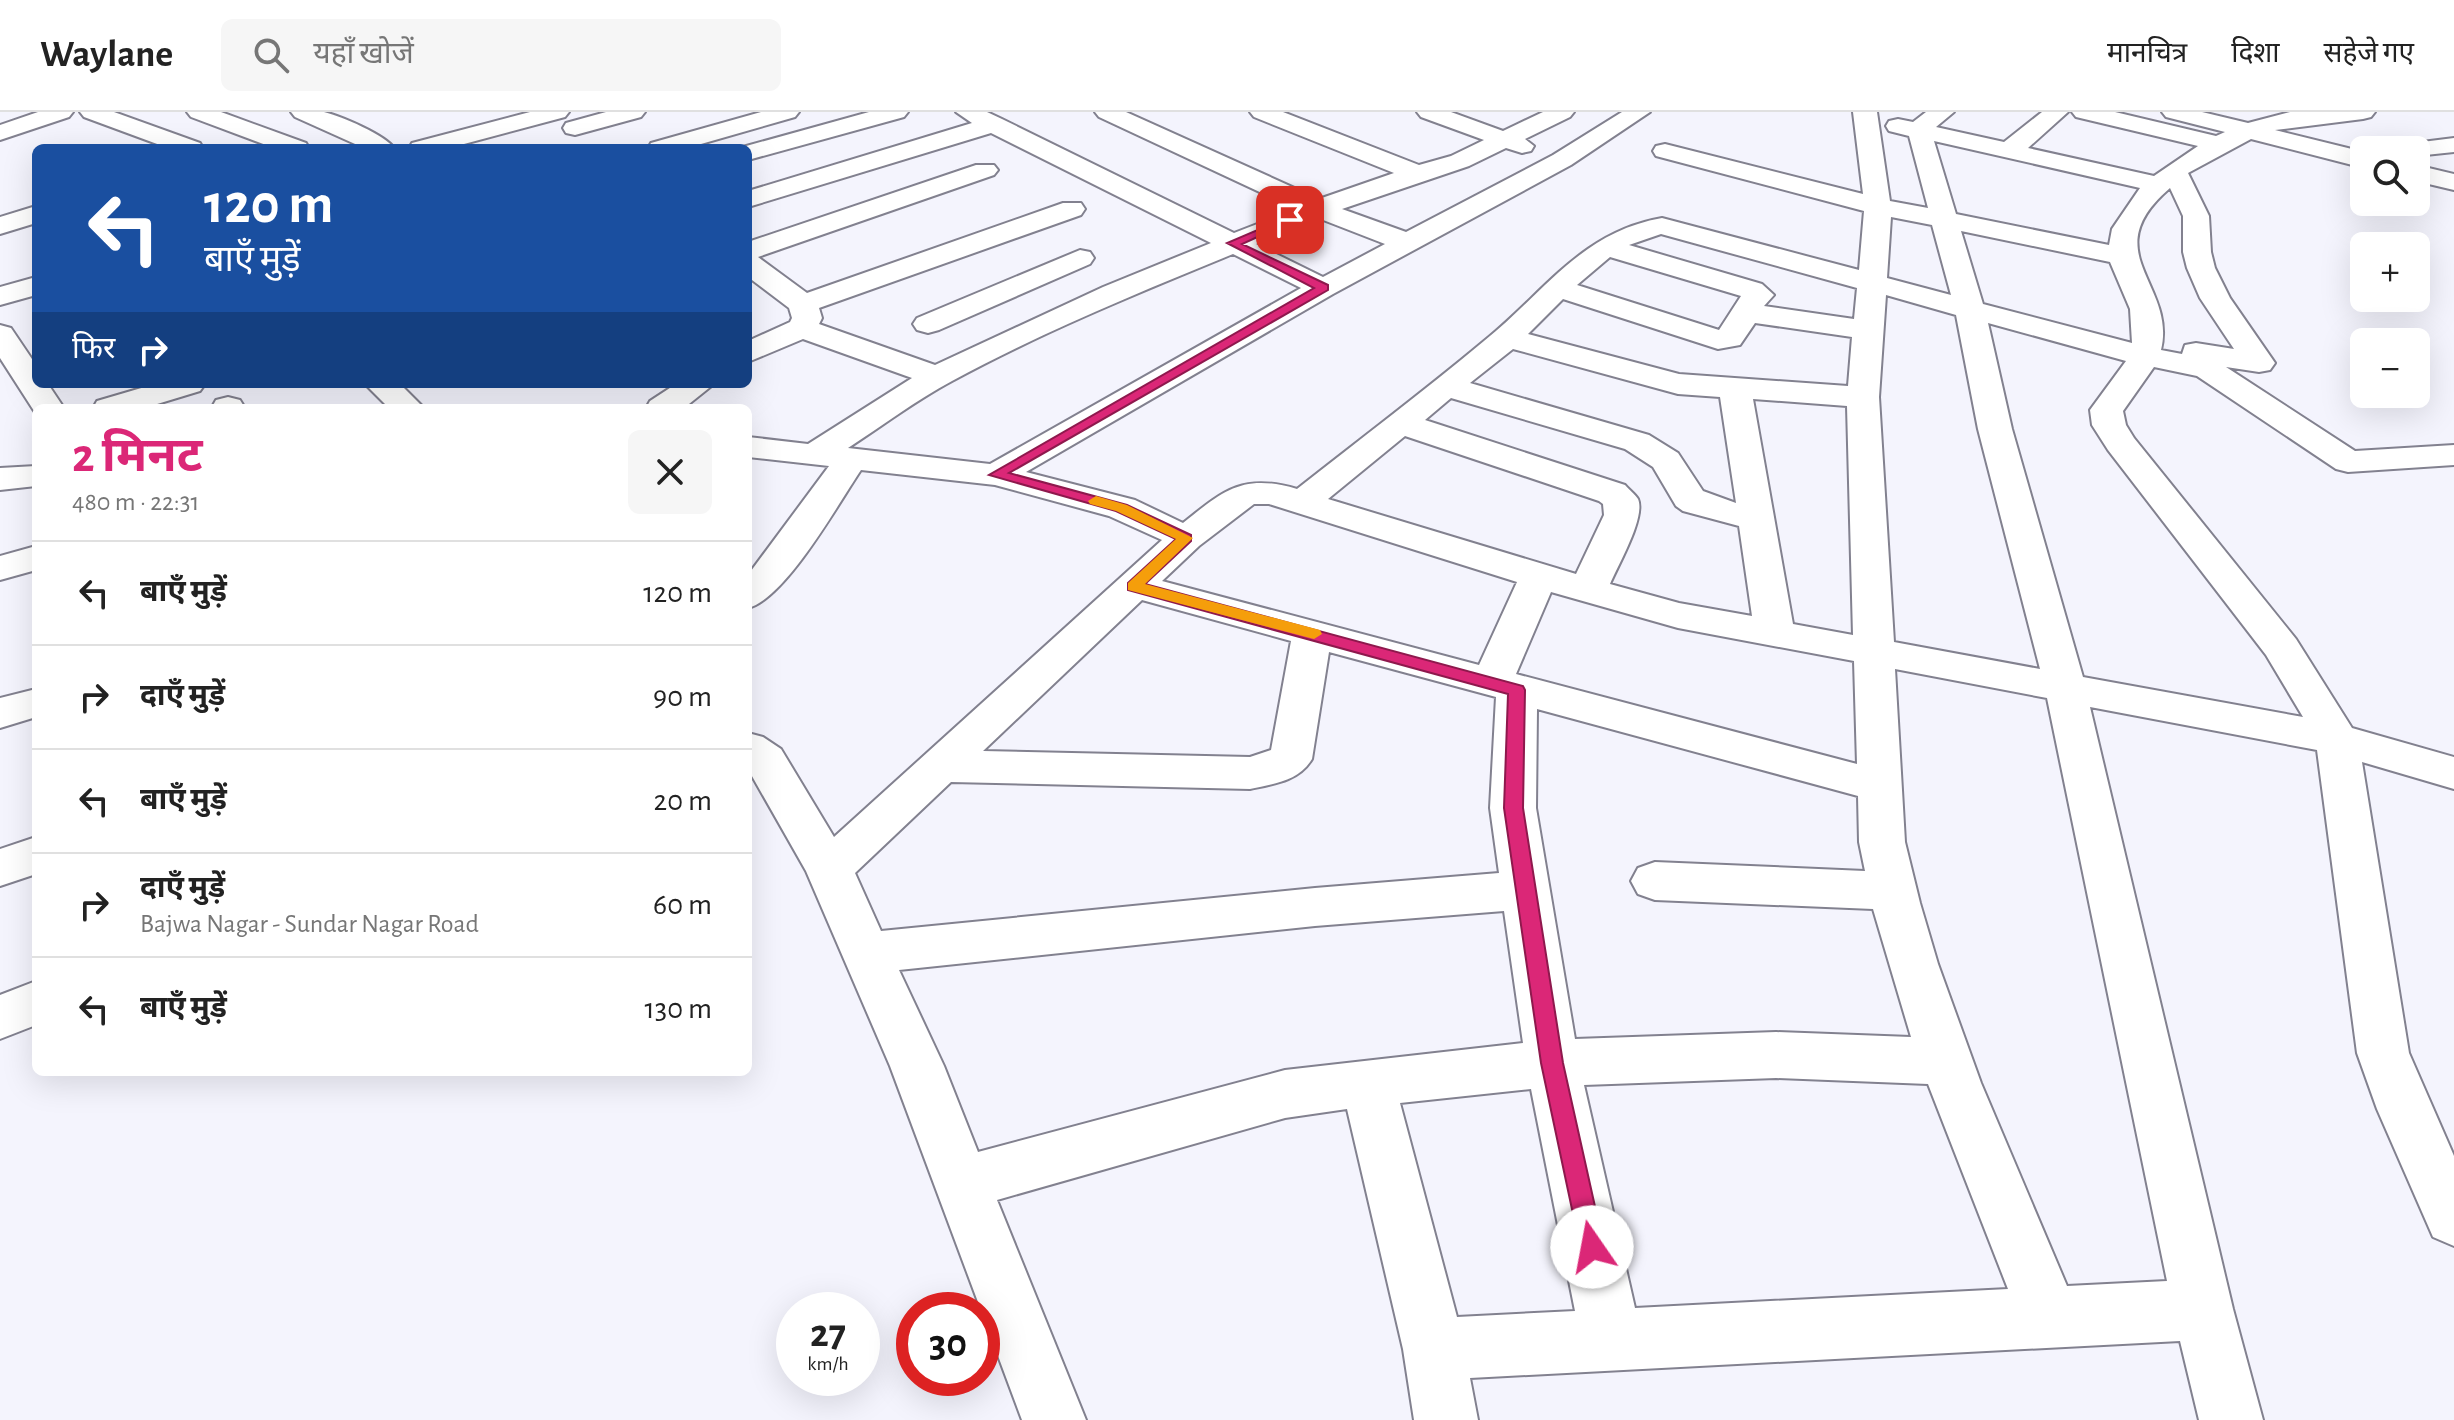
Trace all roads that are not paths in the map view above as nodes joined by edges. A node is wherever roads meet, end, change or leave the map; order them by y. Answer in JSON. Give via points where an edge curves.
{"nodes":[{"id":1,"x":61,"y":112,"type":"edge"},
{"id":2,"x":92,"y":112,"type":"edge"},
{"id":3,"x":199,"y":112,"type":"edge"},
{"id":4,"x":303,"y":112,"type":"edge"},
{"id":5,"x":633,"y":112,"type":"edge"},
{"id":6,"x":787,"y":112,"type":"edge"},
{"id":7,"x":896,"y":112,"type":"edge"},
{"id":8,"x":968,"y":112,"type":"edge"},
{"id":9,"x":1107,"y":112,"type":"edge"},
{"id":10,"x":1262,"y":112,"type":"edge"},
{"id":11,"x":1429,"y":112,"type":"edge"},
{"id":12,"x":1562,"y":112,"type":"edge"},
{"id":13,"x":1638,"y":112,"type":"edge"},
{"id":14,"x":2056,"y":112,"type":"edge"},
{"id":15,"x":2084,"y":112,"type":"edge"},
{"id":16,"x":2174,"y":112,"type":"edge"},
{"id":17,"x":2363,"y":112,"type":"edge"},
{"id":18,"x":1856,"y":114,"type":"edge"},
{"id":19,"x":1931,"y":121,"type":"edge"},
{"id":20,"x":994,"y":124,"type":"junction"},
{"id":21,"x":572,"y":132,"type":"edge"},
{"id":22,"x":0,"y":133,"type":"edge"},
{"id":23,"x":2232,"y":138,"type":"junction"},
{"id":24,"x":1505,"y":139,"type":"junction"},
{"id":25,"x":180,"y":144,"type":"edge"},
{"id":26,"x":286,"y":144,"type":"edge"},
{"id":27,"x":373,"y":144,"type":"edge"},
{"id":28,"x":459,"y":144,"type":"edge"},
{"id":29,"x":674,"y":144,"type":"edge"},
{"id":30,"x":2454,"y":145,"type":"edge"},
{"id":31,"x":2430,"y":148,"type":"edge"},
{"id":32,"x":1665,"y":151,"type":"dead end"},
{"id":33,"x":752,"y":152,"type":"edge"},
{"id":34,"x":2008,"y":152,"type":"junction"},
{"id":35,"x":2350,"y":158,"type":"edge"},
{"id":36,"x":1562,"y":160,"type":"junction"},
{"id":37,"x":985,"y":170,"type":"dead end"},
{"id":38,"x":1421,"y":175,"type":"junction"},
{"id":39,"x":2430,"y":176,"type":"edge"},
{"id":40,"x":2166,"y":179,"type":"junction"},
{"id":41,"x":2454,"y":182,"type":"edge"},
{"id":42,"x":752,"y":198,"type":"edge"},
{"id":43,"x":1878,"y":206,"type":"junction"},
{"id":44,"x":1072,"y":209,"type":"dead end"},
{"id":45,"x":1318,"y":209,"type":"junction"},
{"id":46,"x":32,"y":215,"type":"edge"},
{"id":47,"x":1944,"y":221,"type":"junction"},
{"id":48,"x":0,"y":226,"type":"edge"},
{"id":49,"x":1012,"y":230,"type":"junction"},
{"id":50,"x":1406,"y":242,"type":"junction"},
{"id":51,"x":1233,"y":243,"type":"junction"},
{"id":52,"x":1608,"y":248,"type":"junction"},
{"id":53,"x":752,"y":250,"type":"edge"},
{"id":54,"x":2121,"y":256,"type":"junction"},
{"id":55,"x":1080,"y":258,"type":"junction"},
{"id":56,"x":752,"y":267,"type":"edge"},
{"id":57,"x":1872,"y":282,"type":"junction"},
{"id":58,"x":1132,"y":285,"type":"junction"},
{"id":59,"x":32,"y":287,"type":"edge"},
{"id":60,"x":1323,"y":288,"type":"junction"},
{"id":61,"x":1557,"y":288,"type":"junction"},
{"id":62,"x":0,"y":296,"type":"edge"},
{"id":63,"x":1970,"y":309,"type":"junction"},
{"id":64,"x":1748,"y":312,"type":"junction"},
{"id":65,"x":802,"y":316,"type":"junction"},
{"id":66,"x":928,"y":324,"type":"dead end"},
{"id":67,"x":1867,"y":330,"type":"junction"},
{"id":68,"x":0,"y":334,"type":"edge"},
{"id":69,"x":1507,"y":338,"type":"junction"},
{"id":70,"x":752,"y":350,"type":"edge"},
{"id":71,"x":2143,"y":356,"type":"junction"},
{"id":72,"x":937,"y":376,"type":"junction"},
{"id":73,"x":32,"y":383,"type":"edge"},
{"id":74,"x":1446,"y":386,"type":"junction"},
{"id":75,"x":176,"y":388,"type":"edge"},
{"id":76,"x":386,"y":388,"type":"edge"},
{"id":77,"x":692,"y":388,"type":"edge"},
{"id":78,"x":1735,"y":389,"type":"junction"},
{"id":79,"x":1863,"y":397,"type":"junction"},
{"id":80,"x":122,"y":404,"type":"edge"},
{"id":81,"x":404,"y":404,"type":"edge"},
{"id":82,"x":668,"y":404,"type":"edge"},
{"id":83,"x":1401,"y":423,"type":"junction"},
{"id":84,"x":752,"y":447,"type":"edge"},
{"id":85,"x":814,"y":455,"type":"junction"},
{"id":86,"x":2454,"y":455,"type":"edge"},
{"id":87,"x":851,"y":460,"type":"junction"},
{"id":88,"x":996,"y":475,"type":"junction"},
{"id":89,"x":32,"y":476,"type":"edge"},
{"id":90,"x":0,"y":479,"type":"edge"},
{"id":91,"x":1304,"y":501,"type":"junction"},
{"id":92,"x":1756,"y":519,"type":"junction"},
{"id":93,"x":1186,"y":538,"type":"junction"},
{"id":94,"x":32,"y":559,"type":"edge"},
{"id":95,"x":0,"y":568,"type":"edge"},
{"id":96,"x":1539,"y":576,"type":"junction"},
{"id":97,"x":1134,"y":586,"type":"junction"},
{"id":98,"x":1588,"y":590,"type":"junction"},
{"id":99,"x":752,"y":592,"type":"edge"},
{"id":100,"x":1312,"y":633,"type":"junction"},
{"id":101,"x":1775,"y":634,"type":"junction"},
{"id":102,"x":1872,"y":652,"type":"junction"},
{"id":103,"x":1504,"y":686,"type":"junction"},
{"id":104,"x":2065,"y":687,"type":"junction"},
{"id":105,"x":32,"y":704,"type":"edge"},
{"id":106,"x":0,"y":713,"type":"edge"},
{"id":107,"x":2337,"y":739,"type":"junction"},
{"id":108,"x":752,"y":751,"type":"edge"},
{"id":109,"x":939,"y":766,"type":"junction"},
{"id":110,"x":2454,"y":773,"type":"edge"},
{"id":111,"x":1880,"y":786,"type":"junction"},
{"id":112,"x":32,"y":856,"type":"edge"},
{"id":113,"x":0,"y":868,"type":"edge"},
{"id":114,"x":829,"y":869,"type":"junction"},
{"id":115,"x":1655,"y":881,"type":"dead end"},
{"id":116,"x":1526,"y":890,"type":"junction"},
{"id":117,"x":1892,"y":891,"type":"junction"},
{"id":118,"x":866,"y":953,"type":"junction"},
{"id":119,"x":32,"y":1005,"type":"edge"},
{"id":120,"x":0,"y":1017,"type":"edge"},
{"id":121,"x":1946,"y":1062,"type":"junction"},
{"id":122,"x":1552,"y":1063,"type":"junction"},
{"id":123,"x":1368,"y":1083,"type":"junction"},
{"id":124,"x":962,"y":1183,"type":"junction"},
{"id":125,"x":2454,"y":1218,"type":"edge"},
{"id":126,"x":2203,"y":1309,"type":"junction"},
{"id":127,"x":2049,"y":1315,"type":"junction"},
{"id":128,"x":1612,"y":1340,"type":"junction"},
{"id":129,"x":1434,"y":1349,"type":"junction"},
{"id":130,"x":1054,"y":1420,"type":"edge"},
{"id":131,"x":1446,"y":1420,"type":"edge"},
{"id":132,"x":2231,"y":1420,"type":"edge"}],
"edges":[{"from":1,"to":22,"type":"street"},
{"from":2,"to":25,"type":"street"},
{"from":3,"to":26,"type":"street"},
{"from":4,"to":27,"type":"street"},
{"from":5,"to":21,"type":"street"},
{"from":6,"to":29,"type":"street"},
{"from":7,"to":33,"type":"street"},
{"from":8,"to":20,"type":"street"},
{"from":9,"to":45,"type":"street"},
{"from":10,"to":38,"type":"street"},
{"from":11,"to":24,"type":"street"},
{"from":12,"to":24,"type":"street"},
{"from":13,"to":36,"type":"street"},
{"from":14,"to":34,"type":"street"},
{"from":15,"to":23,"type":"street"},
{"from":16,"to":23,"type":"street"},
{"from":17,"to":23,"type":"street","via":[[2292,118]]},
{"from":18,"to":19,"type":"street"},
{"from":18,"to":43,"type":"street"},
{"from":19,"to":34,"type":"street"},
{"from":19,"to":47,"type":"street"},
{"from":20,"to":42,"type":"street"},
{"from":20,"to":51,"type":"street"},
{"from":21,"to":28,"type":"street"},
{"from":23,"to":35,"type":"street"},
{"from":23,"to":40,"type":"street"},
{"from":24,"to":36,"type":"street"},
{"from":24,"to":38,"type":"street"},
{"from":30,"to":31,"type":"street"},
{"from":32,"to":43,"type":"street"},
{"from":34,"to":40,"type":"street"},
{"from":36,"to":50,"type":"street"},
{"from":37,"to":53,"type":"street"},
{"from":38,"to":45,"type":"street"},
{"from":39,"to":41,"type":"street"},
{"from":40,"to":54,"type":"street","via":[[2135,208]]},
{"from":40,"to":71,"type":"street","via":[[2196,216],[2197,252],[2207,282],[2259,363],[2176,349]]},
{"from":43,"to":47,"type":"street"},
{"from":43,"to":57,"type":"street"},
{"from":44,"to":49,"type":"street"},
{"from":45,"to":50,"type":"street"},
{"from":45,"to":51,"type":"street"},
{"from":46,"to":48,"type":"street"},
{"from":47,"to":54,"type":"street"},
{"from":47,"to":63,"type":"street"},
{"from":49,"to":55,"type":"street","via":[[1045,248]]},
{"from":49,"to":65,"type":"street"},
{"from":50,"to":60,"type":"street"},
{"from":51,"to":58,"type":"street"},
{"from":51,"to":60,"type":"street"},
{"from":52,"to":57,"type":"street","via":[[1643,228],[1662,226]]},
{"from":52,"to":61,"type":"street"},
{"from":52,"to":64,"type":"street","via":[[1752,290],[1758,298],[1746,307]]},
{"from":54,"to":71,"type":"street","via":[[2150,325]]},
{"from":55,"to":58,"type":"street"},
{"from":55,"to":66,"type":"street"},
{"from":56,"to":65,"type":"street"},
{"from":57,"to":63,"type":"street"},
{"from":57,"to":67,"type":"street"},
{"from":58,"to":72,"type":"street"},
{"from":59,"to":62,"type":"street"},
{"from":60,"to":88,"type":"street"},
{"from":61,"to":64,"type":"street","via":[[1718,340],[1729,338]]},
{"from":61,"to":69,"type":"street"},
{"from":63,"to":71,"type":"street"},
{"from":63,"to":104,"type":"street","via":[[1995,429]]},
{"from":64,"to":67,"type":"street"},
{"from":65,"to":70,"type":"street"},
{"from":65,"to":72,"type":"street"},
{"from":67,"to":79,"type":"street"},
{"from":68,"to":73,"type":"street"},
{"from":69,"to":74,"type":"street"},
{"from":69,"to":78,"type":"street","via":[[1649,379]]},
{"from":71,"to":86,"type":"street","via":[[2207,368],[2348,462]]},
{"from":71,"to":107,"type":"street","via":[[2137,375],[2106,410],[2109,425],[2282,648]]},
{"from":72,"to":85,"type":"street"},
{"from":74,"to":83,"type":"street"},
{"from":74,"to":92,"type":"street","via":[[1637,442],[1666,460],[1696,503]]},
{"from":75,"to":80,"type":"street"},
{"from":76,"to":81,"type":"street"},
{"from":77,"to":82,"type":"street"},
{"from":78,"to":79,"type":"street"},
{"from":78,"to":92,"type":"street"},
{"from":79,"to":102,"type":"street"},
{"from":83,"to":91,"type":"street"},
{"from":83,"to":98,"type":"street","via":[[1612,493],[1621,501],[1622,515]]},
{"from":84,"to":85,"type":"street"},
{"from":85,"to":87,"type":"street"},
{"from":87,"to":88,"type":"street"},
{"from":87,"to":99,"type":"street"},
{"from":88,"to":93,"type":"street","via":[[1122,508]]},
{"from":89,"to":90,"type":"street"},
{"from":91,"to":93,"type":"street","via":[[1248,493]]},
{"from":91,"to":96,"type":"street"},
{"from":92,"to":101,"type":"street"},
{"from":93,"to":97,"type":"street"},
{"from":94,"to":95,"type":"street"},
{"from":96,"to":98,"type":"street"},
{"from":96,"to":103,"type":"street"},
{"from":97,"to":100,"type":"street"},
{"from":97,"to":109,"type":"street"},
{"from":98,"to":101,"type":"street"},
{"from":100,"to":103,"type":"street"},
{"from":100,"to":109,"type":"street","via":[[1295,743],[1290,759],[1274,768],[1250,773]]},
{"from":101,"to":102,"type":"street"},
{"from":102,"to":104,"type":"street"},
{"from":102,"to":111,"type":"street"},
{"from":103,"to":111,"type":"street"},
{"from":103,"to":116,"type":"street","via":[[1513,808]]},
{"from":104,"to":107,"type":"street"},
{"from":104,"to":126,"type":"street"},
{"from":105,"to":106,"type":"street"},
{"from":107,"to":110,"type":"street"},
{"from":107,"to":125,"type":"street","via":[[2383,1053]]},
{"from":108,"to":114,"type":"street","via":[[766,760]]},
{"from":109,"to":114,"type":"street"},
{"from":111,"to":117,"type":"street","via":[[1882,842]]},
{"from":112,"to":113,"type":"street"},
{"from":114,"to":118,"type":"street"},
{"from":115,"to":117,"type":"street"},
{"from":116,"to":118,"type":"street"},
{"from":116,"to":122,"type":"street"},
{"from":117,"to":121,"type":"street"},
{"from":118,"to":124,"type":"street"},
{"from":119,"to":120,"type":"street"},
{"from":121,"to":122,"type":"street","via":[[1776,1055]]},
{"from":121,"to":127,"type":"street"},
{"from":122,"to":123,"type":"street"},
{"from":122,"to":128,"type":"street"},
{"from":123,"to":124,"type":"street","via":[[1285,1094]]},
{"from":123,"to":129,"type":"street"},
{"from":124,"to":130,"type":"street"},
{"from":126,"to":127,"type":"street"},
{"from":126,"to":132,"type":"street"},
{"from":127,"to":128,"type":"street"},
{"from":128,"to":129,"type":"street"},
{"from":129,"to":131,"type":"street"}]}
